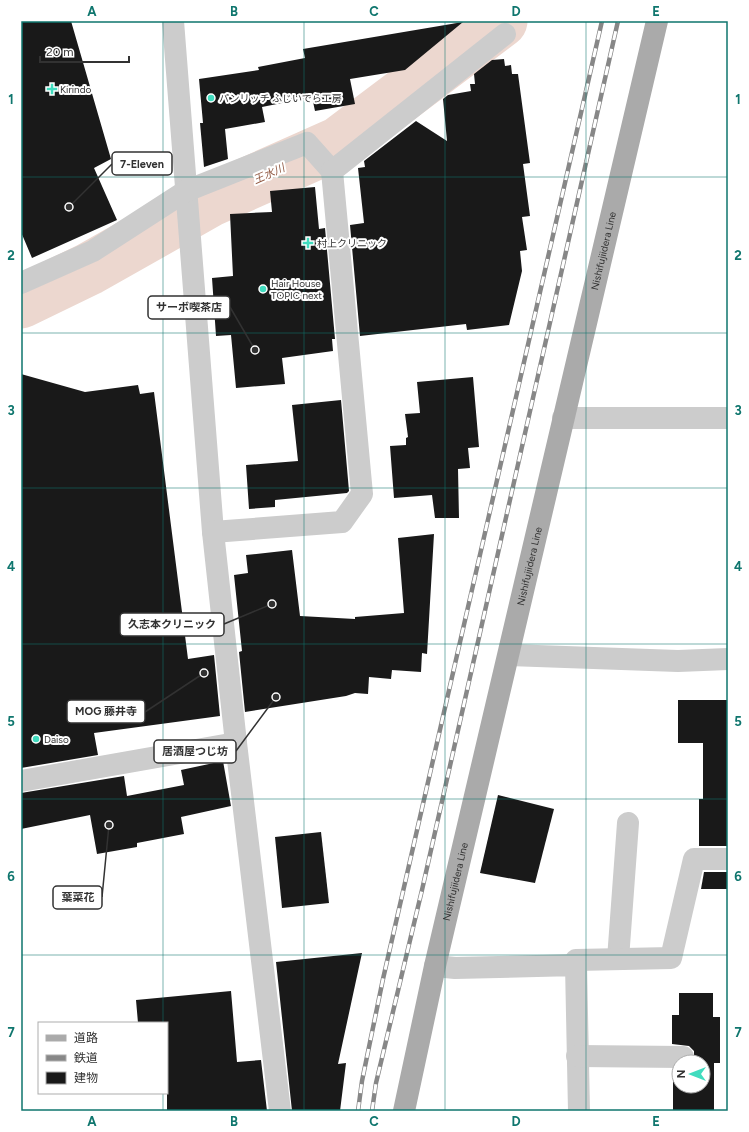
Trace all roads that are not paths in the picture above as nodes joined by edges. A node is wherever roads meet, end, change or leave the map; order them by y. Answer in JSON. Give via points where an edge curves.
{"nodes":[{"id":1,"x":173,"y":21,"type":"edge"},
{"id":2,"x":657,"y":21,"type":"edge"},
{"id":3,"x":505,"y":34,"type":"dead end"},
{"id":4,"x":332,"y":171,"type":"junction"},
{"id":5,"x":186,"y":191,"type":"junction"},
{"id":6,"x":21,"y":283,"type":"edge"},
{"id":7,"x":563,"y":418,"type":"junction"},
{"id":8,"x":728,"y":418,"type":"edge"},
{"id":9,"x":213,"y":532,"type":"junction"},
{"id":10,"x":509,"y":655,"type":"junction"},
{"id":11,"x":728,"y":659,"type":"edge"},
{"id":12,"x":236,"y":743,"type":"junction"},
{"id":13,"x":21,"y":781,"type":"edge"},
{"id":14,"x":628,"y":823,"type":"dead end"},
{"id":15,"x":728,"y":858,"type":"edge"},
{"id":16,"x":618,"y":959,"type":"junction"},
{"id":17,"x":576,"y":965,"type":"junction"},
{"id":18,"x":435,"y":966,"type":"junction"},
{"id":19,"x":577,"y":1056,"type":"junction"},
{"id":20,"x":671,"y":1057,"type":"edge"},
{"id":21,"x":280,"y":1111,"type":"edge"},
{"id":22,"x":404,"y":1111,"type":"edge"},
{"id":23,"x":579,"y":1111,"type":"edge"}],
"edges":[{"from":1,"to":5,"type":"street"},
{"from":2,"to":7,"type":"main road","name":"Nishifujiidera Line"},
{"from":3,"to":4,"type":"street"},
{"from":4,"to":5,"type":"street","via":[[307,143]]},
{"from":4,"to":9,"type":"street","via":[[362,494],[342,522]]},
{"from":5,"to":6,"type":"street","via":[[93,251]]},
{"from":5,"to":9,"type":"street"},
{"from":7,"to":8,"type":"street"},
{"from":7,"to":10,"type":"main road","name":"Nishifujiidera Line"},
{"from":9,"to":12,"type":"street"},
{"from":10,"to":11,"type":"street","via":[[678,661]]},
{"from":10,"to":18,"type":"main road","name":"Nishifujiidera Line"},
{"from":12,"to":13,"type":"street"},
{"from":12,"to":21,"type":"street"},
{"from":14,"to":16,"type":"street"},
{"from":15,"to":16,"type":"street","via":[[694,859],[671,958]]},
{"from":16,"to":17,"type":"street","via":[[576,960]]},
{"from":17,"to":18,"type":"street","via":[[455,968]]},
{"from":17,"to":19,"type":"street"},
{"from":18,"to":22,"type":"main road","name":"Nishifujiidera Line"},
{"from":19,"to":20,"type":"street"},
{"from":19,"to":23,"type":"street"}]}
